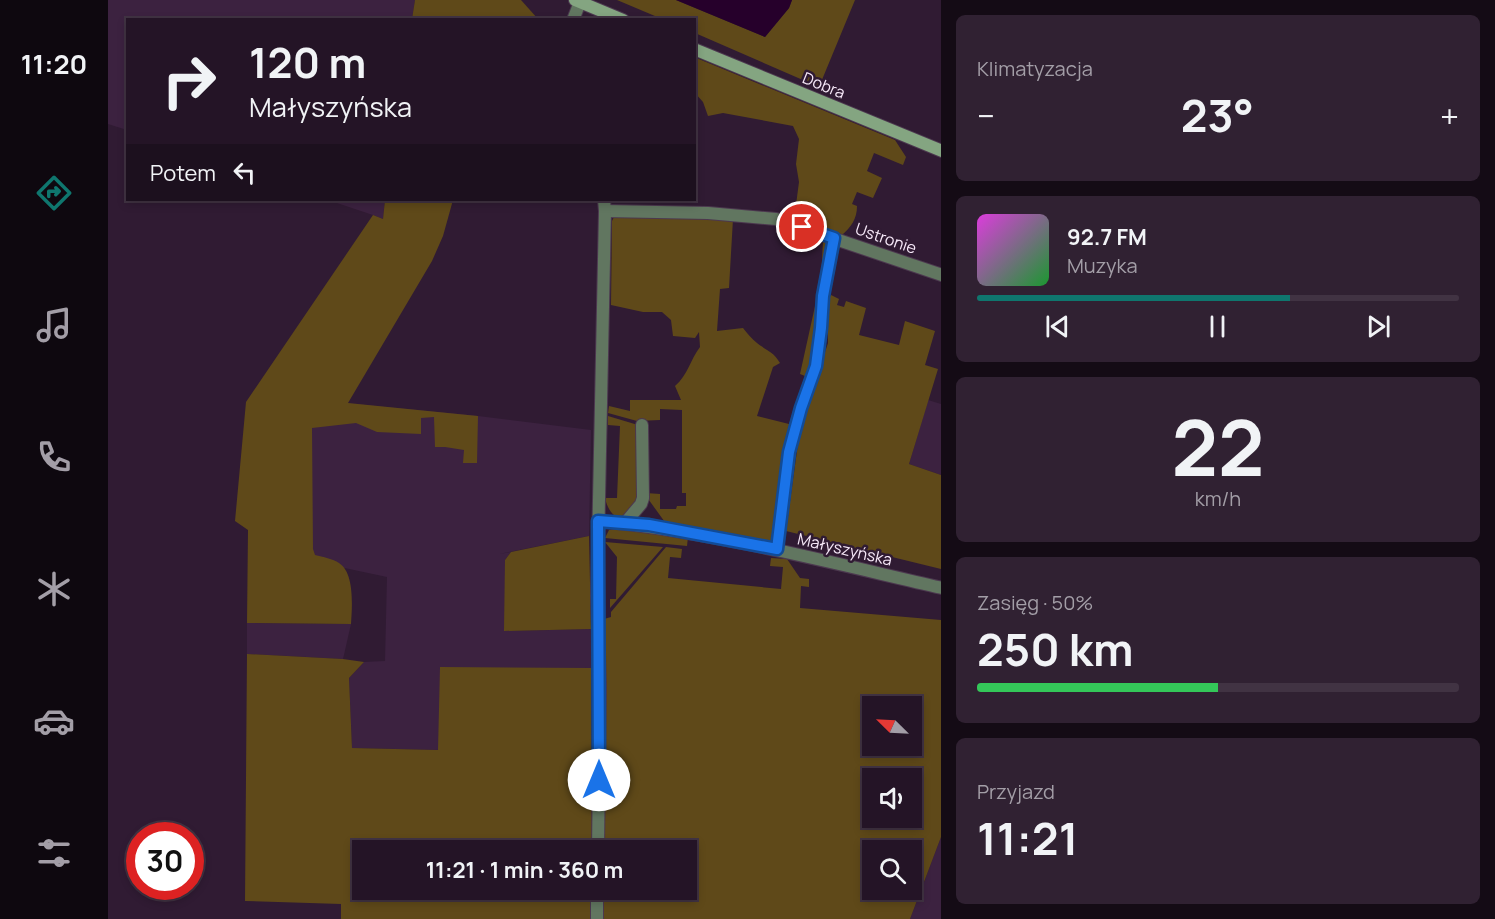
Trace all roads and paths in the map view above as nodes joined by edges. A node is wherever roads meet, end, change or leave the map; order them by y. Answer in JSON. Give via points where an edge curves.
{"nodes":[{"id":1,"x":578,"y":1,"type":"edge"},
{"id":2,"x":574,"y":18,"type":"edge"},
{"id":3,"x":617,"y":18,"type":"edge"},
{"id":4,"x":696,"y":51,"type":"edge"},
{"id":5,"x":941,"y":151,"type":"edge"},
{"id":6,"x":604,"y":205,"type":"edge"},
{"id":7,"x":834,"y":238,"type":"junction"},
{"id":8,"x":941,"y":275,"type":"edge"},
{"id":9,"x":642,"y":425,"type":"dead end"},
{"id":10,"x":598,"y":521,"type":"junction"},
{"id":11,"x":625,"y":523,"type":"junction"},
{"id":12,"x":777,"y":549,"type":"junction"},
{"id":13,"x":941,"y":588,"type":"edge"},
{"id":14,"x":598,"y":840,"type":"edge"},
{"id":15,"x":597,"y":900,"type":"edge"},
{"id":16,"x":597,"y":919,"type":"edge"}],
"edges":[{"from":1,"to":2,"type":"street"},
{"from":1,"to":3,"type":"street"},
{"from":4,"to":5,"type":"street","name":"Dobra"},
{"from":6,"to":7,"type":"street","name":"Ustronie","via":[[776,219]]},
{"from":6,"to":10,"type":"street"},
{"from":7,"to":8,"type":"street","name":"Ustronie"},
{"from":7,"to":12,"type":"street","via":[[816,366],[789,452]]},
{"from":9,"to":11,"type":"street","via":[[643,498]]},
{"from":10,"to":11,"type":"street","name":"Małyszyńska"},
{"from":10,"to":14,"type":"street"},
{"from":11,"to":12,"type":"street","name":"Małyszyńska"},
{"from":12,"to":13,"type":"street","name":"Małyszyńska"},
{"from":15,"to":16,"type":"street"}]}
